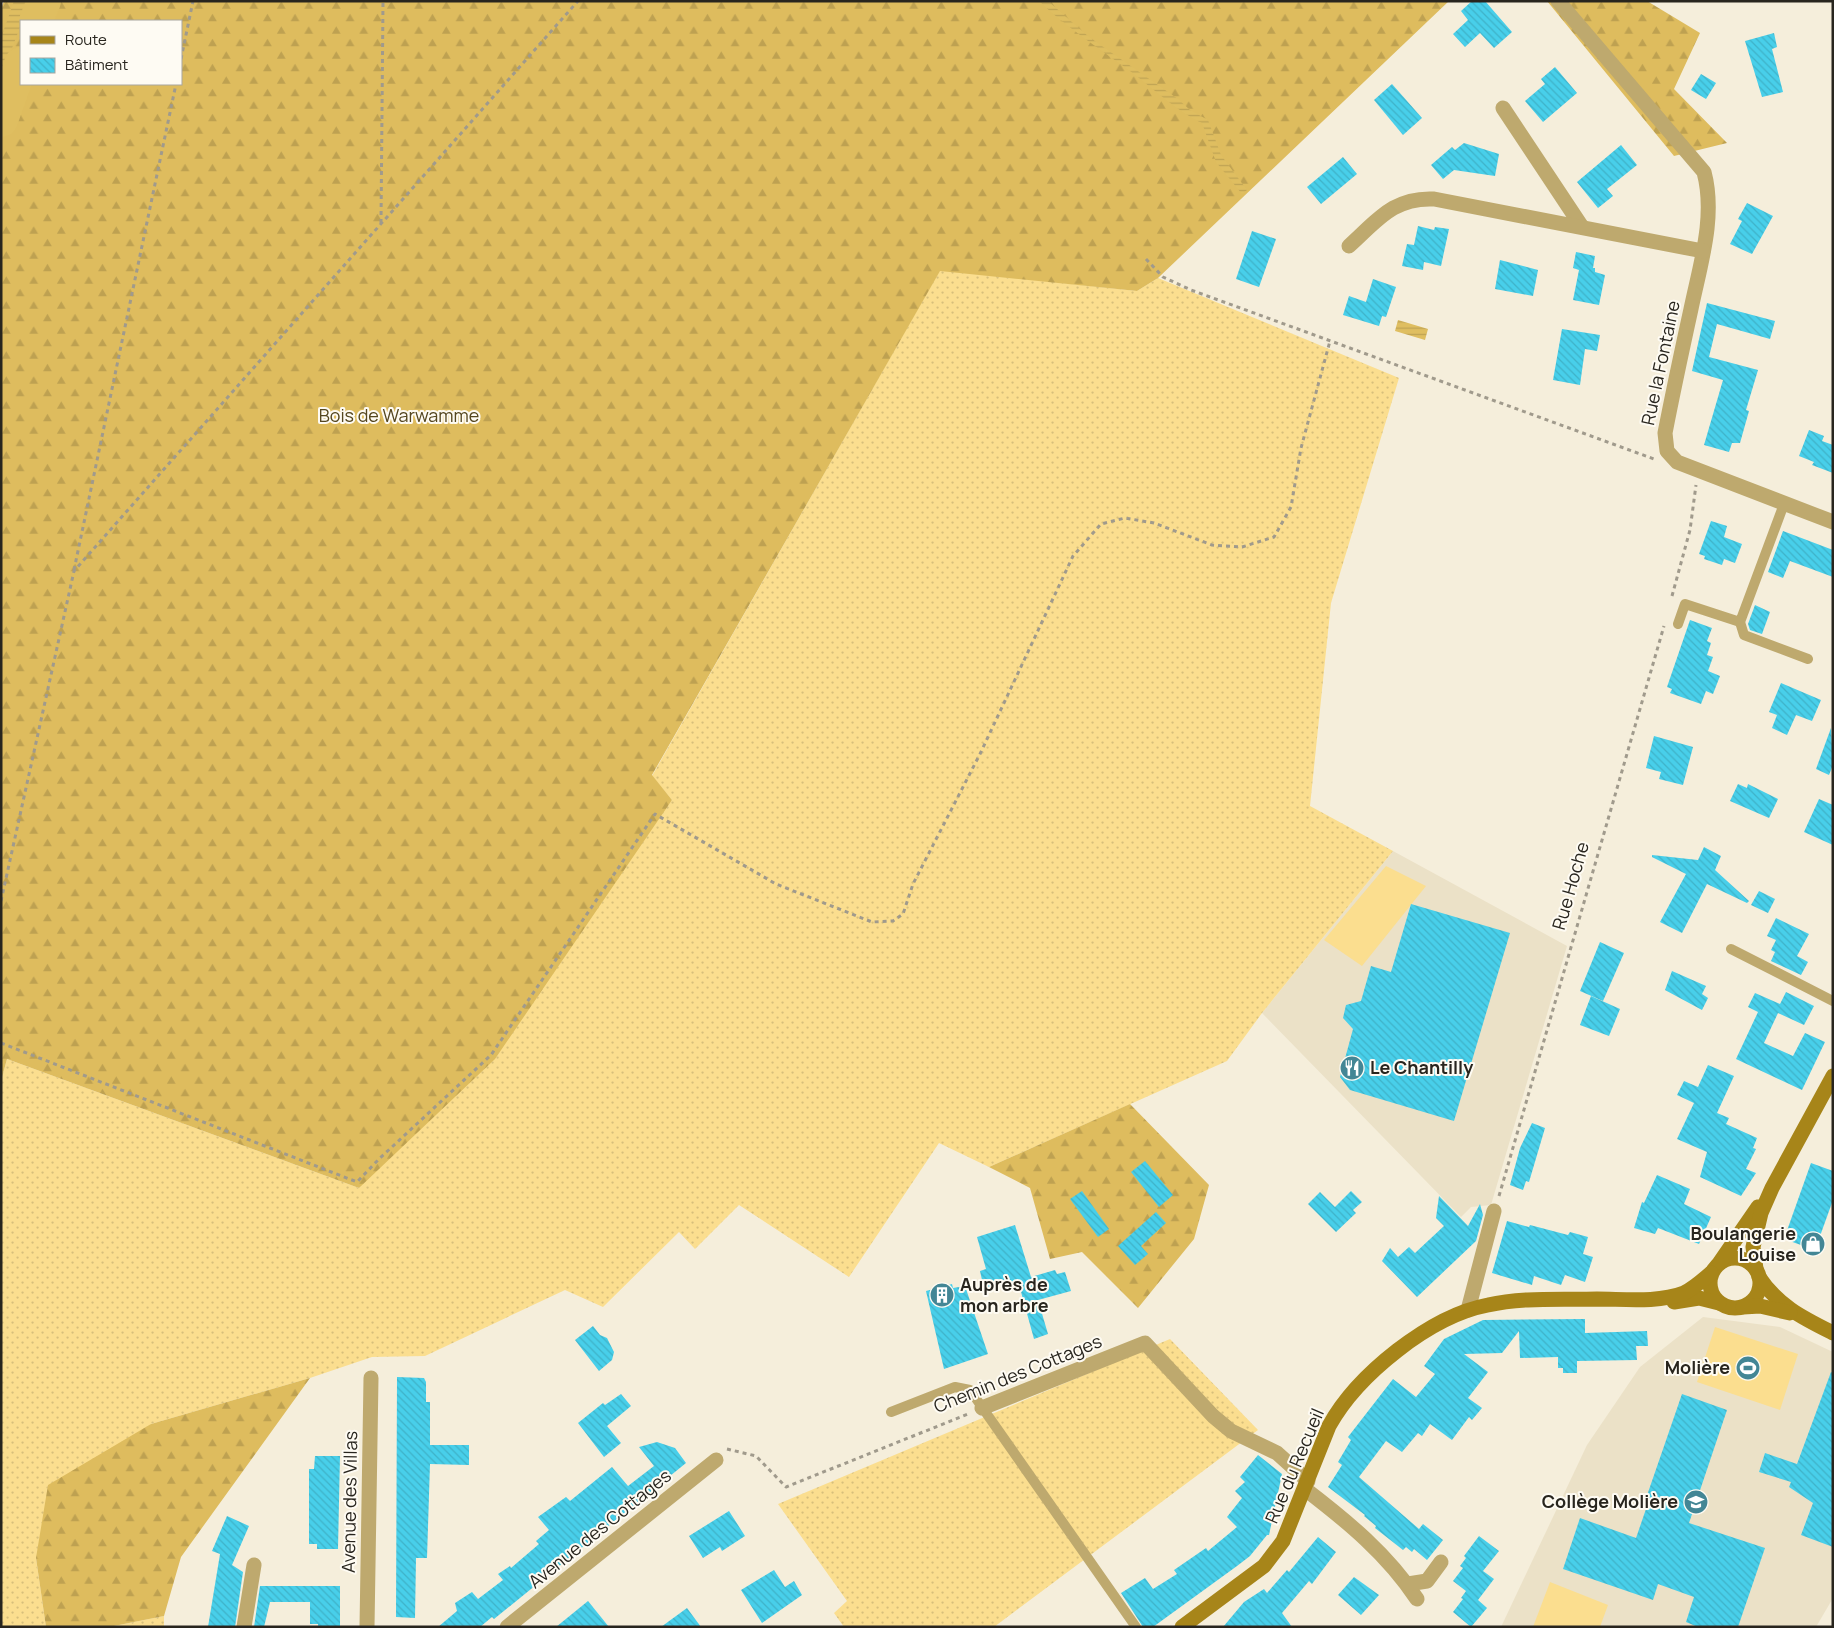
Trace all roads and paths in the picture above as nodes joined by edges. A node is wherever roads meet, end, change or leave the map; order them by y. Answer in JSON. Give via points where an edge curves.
{"nodes":[{"id":1,"x":194,"y":1,"type":"edge"},
{"id":2,"x":383,"y":1,"type":"edge"},
{"id":3,"x":578,"y":1,"type":"edge"},
{"id":4,"x":1558,"y":1,"type":"edge"},
{"id":5,"x":182,"y":55,"type":"edge"},
{"id":6,"x":176,"y":85,"type":"edge"},
{"id":7,"x":1503,"y":108,"type":"dead end"},
{"id":8,"x":381,"y":224,"type":"junction"},
{"id":9,"x":1582,"y":227,"type":"junction"},
{"id":10,"x":1349,"y":246,"type":"dead end"},
{"id":11,"x":1703,"y":251,"type":"junction"},
{"id":12,"x":1146,"y":259,"type":"dead end"},
{"id":13,"x":1330,"y":341,"type":"junction"},
{"id":14,"x":1677,"y":462,"type":"junction"},
{"id":15,"x":1697,"y":470,"type":"junction"},
{"id":16,"x":1784,"y":504,"type":"junction"},
{"id":17,"x":1833,"y":522,"type":"edge"},
{"id":18,"x":74,"y":571,"type":"junction"},
{"id":19,"x":1672,"y":599,"type":"dead end"},
{"id":20,"x":1666,"y":618,"type":"dead end"},
{"id":21,"x":1740,"y":622,"type":"junction"},
{"id":22,"x":1678,"y":624,"type":"dead end"},
{"id":23,"x":1808,"y":659,"type":"dead end"},
{"id":24,"x":1,"y":901,"type":"edge"},
{"id":25,"x":1731,"y":949,"type":"dead end"},
{"id":26,"x":1833,"y":1001,"type":"edge"},
{"id":27,"x":1,"y":1043,"type":"edge"},
{"id":28,"x":1832,"y":1080,"type":"edge"},
{"id":29,"x":1772,"y":1188,"type":"junction"},
{"id":30,"x":1494,"y":1211,"type":"joint"},
{"id":31,"x":1715,"y":1268,"type":"junction"},
{"id":32,"x":1758,"y":1273,"type":"junction"},
{"id":33,"x":1651,"y":1298,"type":"junction"},
{"id":34,"x":1719,"y":1303,"type":"junction"},
{"id":35,"x":1743,"y":1307,"type":"junction"},
{"id":36,"x":1468,"y":1310,"type":"junction"},
{"id":37,"x":1794,"y":1314,"type":"junction"},
{"id":38,"x":1833,"y":1333,"type":"edge"},
{"id":39,"x":371,"y":1378,"type":"dead end"},
{"id":40,"x":982,"y":1408,"type":"junction"},
{"id":41,"x":891,"y":1412,"type":"dead end"},
{"id":42,"x":716,"y":1460,"type":"joint"},
{"id":43,"x":1306,"y":1485,"type":"junction"},
{"id":44,"x":1441,"y":1562,"type":"dead end"},
{"id":45,"x":254,"y":1565,"type":"dead end"},
{"id":46,"x":1408,"y":1584,"type":"junction"},
{"id":47,"x":1417,"y":1600,"type":"dead end"},
{"id":48,"x":244,"y":1627,"type":"edge"},
{"id":49,"x":367,"y":1627,"type":"edge"},
{"id":50,"x":507,"y":1627,"type":"edge"},
{"id":51,"x":1136,"y":1627,"type":"edge"},
{"id":52,"x":1182,"y":1627,"type":"edge"}],
"edges":[{"from":1,"to":5,"type":"path"},
{"from":2,"to":8,"type":"path"},
{"from":3,"to":8,"type":"path"},
{"from":4,"to":11,"type":"street","name":"Rue la Fontaine","via":[[1704,172],[1709,199]]},
{"from":6,"to":18,"type":"path"},
{"from":7,"to":9,"type":"street"},
{"from":8,"to":18,"type":"path"},
{"from":9,"to":10,"type":"street","via":[[1420,198],[1408,200],[1390,210]]},
{"from":9,"to":11,"type":"street"},
{"from":11,"to":14,"type":"street","name":"Rue la Fontaine","via":[[1664,433],[1667,450]]},
{"from":12,"to":13,"type":"path","via":[[1164,277],[1191,290]]},
{"from":13,"to":14,"type":"path","via":[[1651,458]]},
{"from":13,"to":27,"type":"path","via":[[1302,448],[1291,507],[1274,537],[1242,547],[1212,545],[1154,522],[1126,518],[1101,524],[1073,556],[980,754],[913,884],[903,914],[893,921],[872,922],[776,884],[655,814],[490,1055],[357,1182]]},
{"from":14,"to":15,"type":"street"},
{"from":15,"to":16,"type":"street"},
{"from":15,"to":19,"type":"path","via":[[1690,530]]},
{"from":16,"to":17,"type":"street"},
{"from":16,"to":21,"type":"lane"},
{"from":18,"to":24,"type":"path"},
{"from":20,"to":30,"type":"path","name":"Rue Hoche"},
{"from":21,"to":22,"type":"lane","via":[[1685,604]]},
{"from":21,"to":23,"type":"lane","via":[[1744,635]]},
{"from":25,"to":26,"type":"lane"},
{"from":28,"to":29,"type":"street","name":"Rue du Recueil"},
{"from":29,"to":31,"type":"street","name":"Rue du Recueil"},
{"from":29,"to":32,"type":"street","name":"Rue du Recueil","via":[[1754,1238]]},
{"from":30,"to":36,"type":"street"},
{"from":31,"to":32,"type":"street","via":[[1726,1259],[1739,1258],[1750,1263]]},
{"from":31,"to":33,"type":"street","name":"Rue du Recueil","via":[[1684,1293]]},
{"from":31,"to":34,"type":"street","via":[[1710,1289]]},
{"from":32,"to":35,"type":"street","via":[[1758,1293]]},
{"from":32,"to":37,"type":"street","via":[[1778,1301]]},
{"from":33,"to":34,"type":"street","name":"Rue du Recueil","via":[[1681,1302],[1699,1298]]},
{"from":33,"to":36,"type":"street","name":"Rue du Recueil","via":[[1528,1300]]},
{"from":34,"to":35,"type":"street","via":[[1730,1308]]},
{"from":35,"to":37,"type":"street","via":[[1760,1306]]},
{"from":36,"to":43,"type":"street","name":"Rue du Recueil","via":[[1414,1340],[1365,1378],[1334,1418]]},
{"from":37,"to":38,"type":"street"},
{"from":39,"to":49,"type":"street","name":"Avenue des Villas"},
{"from":40,"to":41,"type":"lane","via":[[970,1390],[955,1387]]},
{"from":40,"to":42,"type":"path","name":"Chemin des Cottages","via":[[786,1487],[756,1456],[729,1448]]},
{"from":40,"to":43,"type":"street","name":"Chemin des Cottages","via":[[1144,1343],[1213,1416],[1231,1430],[1277,1453]]},
{"from":40,"to":51,"type":"lane"},
{"from":42,"to":50,"type":"street","name":"Avenue des Cottages"},
{"from":43,"to":46,"type":"street","via":[[1359,1531]]},
{"from":43,"to":52,"type":"street","name":"Rue du Recueil","via":[[1283,1541],[1264,1566]]},
{"from":44,"to":46,"type":"street","via":[[1427,1581]]},
{"from":45,"to":48,"type":"street"},
{"from":46,"to":47,"type":"street"}]}
